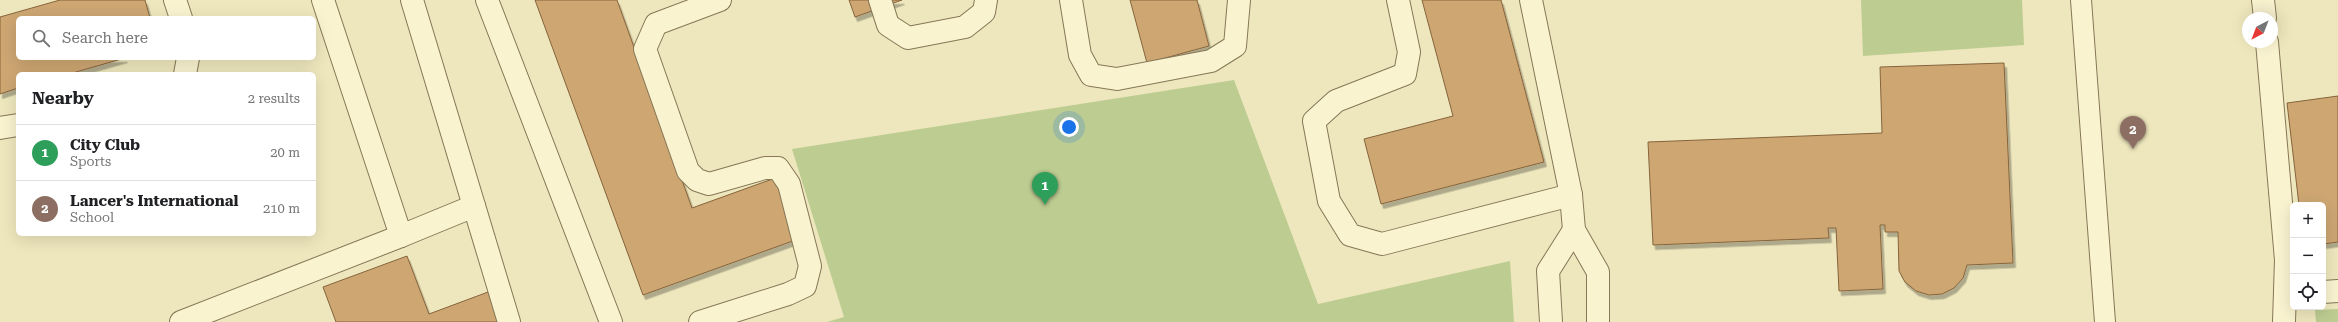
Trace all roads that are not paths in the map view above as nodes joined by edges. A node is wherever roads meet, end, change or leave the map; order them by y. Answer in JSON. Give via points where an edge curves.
{"nodes":[{"id":1,"x":175,"y":0,"type":"edge"},
{"id":2,"x":323,"y":0,"type":"edge"},
{"id":3,"x":412,"y":0,"type":"edge"},
{"id":4,"x":487,"y":0,"type":"edge"},
{"id":5,"x":720,"y":0,"type":"edge"},
{"id":6,"x":880,"y":0,"type":"edge"},
{"id":7,"x":986,"y":0,"type":"edge"},
{"id":8,"x":1071,"y":0,"type":"edge"},
{"id":9,"x":1239,"y":0,"type":"edge"},
{"id":10,"x":1398,"y":0,"type":"edge"},
{"id":11,"x":1532,"y":0,"type":"edge"},
{"id":12,"x":2080,"y":0,"type":"edge"},
{"id":13,"x":2263,"y":0,"type":"edge"},
{"id":14,"x":2264,"y":12,"type":"edge"},
{"id":15,"x":180,"y":16,"type":"edge"},
{"id":16,"x":2268,"y":48,"type":"edge"},
{"id":17,"x":188,"y":60,"type":"edge"},
{"id":18,"x":185,"y":72,"type":"edge"},
{"id":19,"x":16,"y":125,"type":"edge"},
{"id":20,"x":0,"y":128,"type":"edge"},
{"id":21,"x":1571,"y":195,"type":"junction"},
{"id":22,"x":474,"y":206,"type":"junction"},
{"id":23,"x":1574,"y":230,"type":"junction"},
{"id":24,"x":401,"y":236,"type":"junction"},
{"id":25,"x":2338,"y":291,"type":"edge"},
{"id":26,"x":2326,"y":292,"type":"edge"},
{"id":27,"x":2290,"y":294,"type":"edge"},
{"id":28,"x":181,"y":322,"type":"edge"},
{"id":29,"x":509,"y":322,"type":"edge"},
{"id":30,"x":611,"y":322,"type":"edge"},
{"id":31,"x":700,"y":322,"type":"edge"},
{"id":32,"x":1551,"y":322,"type":"edge"},
{"id":33,"x":1598,"y":322,"type":"edge"},
{"id":34,"x":2105,"y":322,"type":"edge"},
{"id":35,"x":2284,"y":322,"type":"edge"}],
"edges":[{"from":1,"to":15,"type":"street"},
{"from":2,"to":24,"type":"street"},
{"from":3,"to":22,"type":"street"},
{"from":4,"to":30,"type":"street"},
{"from":5,"to":31,"type":"street","via":[[656,24],[645,49],[688,171],[697,180],[709,184],[765,168],[778,168],[789,184],[810,266],[805,286],[788,294]]},
{"from":6,"to":7,"type":"street","via":[[888,25],[908,38],[965,27],[984,12]]},
{"from":8,"to":9,"type":"street","via":[[1080,55],[1091,75],[1117,79],[1211,61],[1235,46]]},
{"from":10,"to":21,"type":"street","via":[[1409,52],[1404,74],[1336,100],[1314,121],[1330,201],[1350,235],[1382,244]]},
{"from":11,"to":21,"type":"street"},
{"from":12,"to":34,"type":"lane"},
{"from":13,"to":14,"type":"street"},
{"from":16,"to":27,"type":"street"},
{"from":17,"to":18,"type":"street"},
{"from":19,"to":20,"type":"street"},
{"from":21,"to":23,"type":"street"},
{"from":22,"to":24,"type":"street"},
{"from":22,"to":29,"type":"street"},
{"from":23,"to":32,"type":"street","via":[[1548,271]]},
{"from":23,"to":33,"type":"street","via":[[1598,272]]},
{"from":24,"to":28,"type":"street"},
{"from":25,"to":26,"type":"street"},
{"from":27,"to":35,"type":"street"}]}
